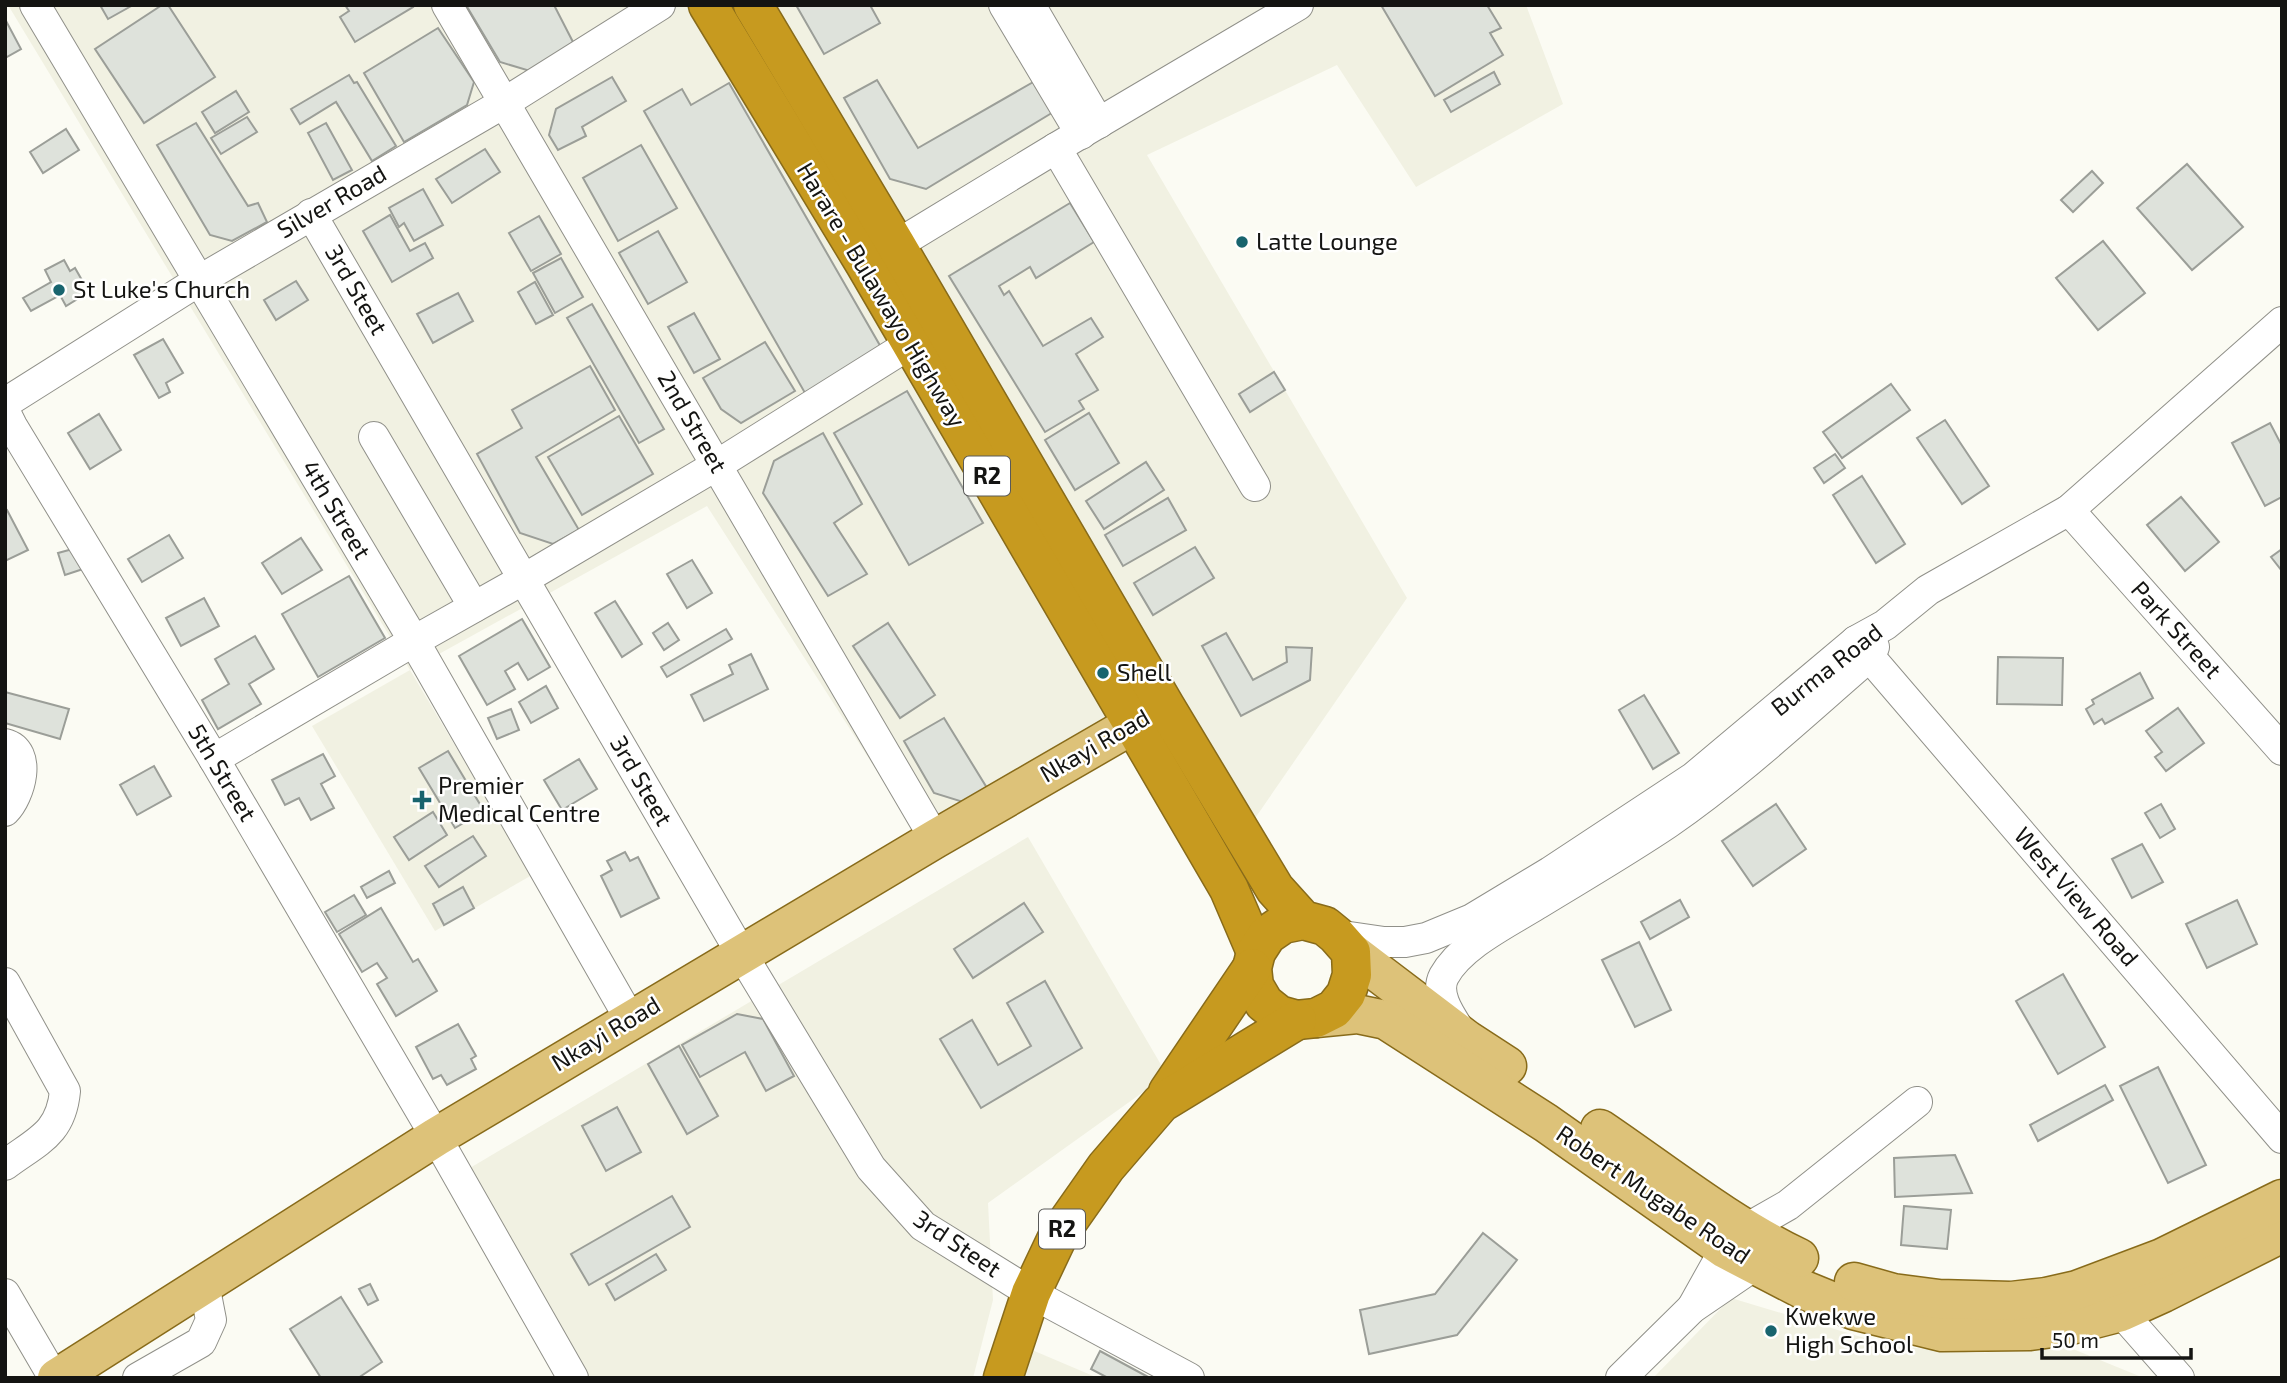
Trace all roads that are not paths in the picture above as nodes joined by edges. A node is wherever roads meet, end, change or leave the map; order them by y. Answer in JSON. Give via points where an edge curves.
{"nodes":[{"id":1,"x":35,"y":5,"type":"edge"},
{"id":2,"x":447,"y":5,"type":"edge"},
{"id":3,"x":660,"y":5,"type":"edge"},
{"id":4,"x":708,"y":5,"type":"edge"},
{"id":5,"x":753,"y":5,"type":"edge"},
{"id":6,"x":1004,"y":5,"type":"edge"},
{"id":7,"x":1030,"y":5,"type":"edge"},
{"id":8,"x":1293,"y":7,"type":"edge"},
{"id":9,"x":798,"y":80,"type":"junction"},
{"id":10,"x":765,"y":100,"type":"junction"},
{"id":11,"x":504,"y":103,"type":"junction"},
{"id":12,"x":1079,"y":135,"type":"junction"},
{"id":13,"x":311,"y":214,"type":"junction"},
{"id":14,"x":880,"y":255,"type":"junction"},
{"id":15,"x":200,"y":280,"type":"junction"},
{"id":16,"x":2282,"y":322,"type":"edge"},
{"id":17,"x":910,"y":344,"type":"junction"},
{"id":18,"x":7,"y":418,"type":"edge"},
{"id":19,"x":374,"y":436,"type":"dead end"},
{"id":20,"x":717,"y":465,"type":"junction"},
{"id":21,"x":1255,"y":486,"type":"dead end"},
{"id":22,"x":2069,"y":510,"type":"junction"},
{"id":23,"x":1056,"y":556,"type":"junction"},
{"id":24,"x":524,"y":579,"type":"junction"},
{"id":25,"x":474,"y":607,"type":"junction"},
{"id":26,"x":414,"y":641,"type":"junction"},
{"id":27,"x":1863,"y":649,"type":"junction"},
{"id":28,"x":1149,"y":715,"type":"junction"},
{"id":29,"x":5,"y":744,"type":"edge"},
{"id":30,"x":2282,"y":750,"type":"edge"},
{"id":31,"x":214,"y":759,"type":"junction"},
{"id":32,"x":5,"y":811,"type":"edge"},
{"id":33,"x":935,"y":839,"type":"junction"},
{"id":34,"x":1330,"y":936,"type":"junction"},
{"id":35,"x":741,"y":953,"type":"junction"},
{"id":36,"x":1254,"y":960,"type":"junction"},
{"id":37,"x":5,"y":983,"type":"edge"},
{"id":38,"x":630,"y":1019,"type":"junction"},
{"id":39,"x":1307,"y":1019,"type":"junction"},
{"id":40,"x":1467,"y":1040,"type":"junction"},
{"id":41,"x":1917,"y":1101,"type":"dead end"},
{"id":42,"x":1161,"y":1103,"type":"junction"},
{"id":43,"x":436,"y":1137,"type":"junction"},
{"id":44,"x":2282,"y":1138,"type":"edge"},
{"id":45,"x":5,"y":1164,"type":"edge"},
{"id":46,"x":2282,"y":1199,"type":"edge"},
{"id":47,"x":2282,"y":1233,"type":"edge"},
{"id":48,"x":1749,"y":1247,"type":"junction"},
{"id":49,"x":204,"y":1284,"type":"junction"},
{"id":50,"x":1031,"y":1293,"type":"junction"},
{"id":51,"x":5,"y":1294,"type":"edge"},
{"id":52,"x":2112,"y":1296,"type":"junction"},
{"id":53,"x":55,"y":1378,"type":"edge"},
{"id":54,"x":138,"y":1378,"type":"edge"},
{"id":55,"x":573,"y":1378,"type":"edge"},
{"id":56,"x":1003,"y":1378,"type":"edge"},
{"id":57,"x":1189,"y":1378,"type":"edge"},
{"id":58,"x":1621,"y":1378,"type":"edge"},
{"id":59,"x":2179,"y":1378,"type":"edge"}],
"edges":[{"from":1,"to":15,"type":"street","name":"4th Street"},
{"from":2,"to":11,"type":"street","name":"2nd Street"},
{"from":3,"to":11,"type":"street","name":"Silver Road"},
{"from":4,"to":10,"type":"highway","name":"Harare - Bulawayo Highway","number":"R2"},
{"from":5,"to":9,"type":"highway","name":"Harare - Bulawayo Highway","number":"R2"},
{"from":6,"to":12,"type":"street"},
{"from":7,"to":12,"type":"street"},
{"from":8,"to":12,"type":"street"},
{"from":9,"to":10,"type":"highway"},
{"from":9,"to":14,"type":"highway","name":"Harare - Bulawayo Highway","number":"R2"},
{"from":10,"to":14,"type":"highway","name":"Harare - Bulawayo Highway","number":"R2"},
{"from":11,"to":13,"type":"street","name":"Silver Road"},
{"from":11,"to":20,"type":"street","name":"2nd Street"},
{"from":12,"to":14,"type":"street"},
{"from":12,"to":21,"type":"street"},
{"from":13,"to":15,"type":"street","name":"Silver Road"},
{"from":13,"to":24,"type":"street","name":"3rd Steet"},
{"from":14,"to":17,"type":"highway","name":"Harare - Bulawayo Highway","number":"R2"},
{"from":14,"to":23,"type":"highway","name":"Harare - Bulawayo Highway","number":"R2"},
{"from":15,"to":18,"type":"street","name":"Silver Road"},
{"from":15,"to":26,"type":"street","name":"4th Street"},
{"from":16,"to":22,"type":"street","name":"Burma Road"},
{"from":17,"to":20,"type":"street"},
{"from":17,"to":23,"type":"highway","name":"Harare - Bulawayo Highway","number":"R2"},
{"from":18,"to":31,"type":"street","name":"5th Street"},
{"from":19,"to":25,"type":"street"},
{"from":20,"to":24,"type":"street"},
{"from":20,"to":33,"type":"street","name":"2nd Street"},
{"from":22,"to":27,"type":"street","name":"Burma Road","via":[[1928,590]]},
{"from":22,"to":30,"type":"street","name":"Park Street"},
{"from":23,"to":28,"type":"highway","name":"Harare - Bulawayo Highway","number":"R2"},
{"from":24,"to":25,"type":"street"},
{"from":24,"to":35,"type":"street","name":"3rd Steet"},
{"from":25,"to":26,"type":"street"},
{"from":26,"to":31,"type":"street"},
{"from":26,"to":38,"type":"street","name":"4th Street"},
{"from":27,"to":34,"type":"street","name":"Burma Road","via":[[1694,777],[1472,919],[1405,942]]},
{"from":27,"to":40,"type":"street","via":[[1748,760],[1686,809],[1467,950],[1443,977],[1441,987],[1449,1014]]},
{"from":27,"to":44,"type":"street","name":"West View Road"},
{"from":28,"to":33,"type":"main road","name":"Nkayi Road"},
{"from":28,"to":34,"type":"highway","name":"Harare - Bulawayo Highway","number":"R2","via":[[1275,889]]},
{"from":28,"to":36,"type":"highway","name":"Harare - Bulawayo Highway","number":"R2","via":[[1229,889]]},
{"from":29,"to":32,"type":"street","via":[[12,745],[22,758],[22,775]]},
{"from":31,"to":43,"type":"street","name":"5th Street"},
{"from":33,"to":35,"type":"main road","name":"Nkayi Road"},
{"from":34,"to":36,"type":"highway","number":"R2","via":[[1283,924],[1267,935]]},
{"from":34,"to":39,"type":"highway","number":"R2","via":[[1352,975],[1346,994],[1334,1009]]},
{"from":34,"to":40,"type":"main road","name":"Robert Mugabe Road"},
{"from":35,"to":38,"type":"main road","name":"Nkayi Road"},
{"from":35,"to":50,"type":"street","name":"3rd Steet","via":[[871,1168],[894,1196],[923,1226]]},
{"from":36,"to":39,"type":"highway","name":"Harare - Bulawayo Highway","number":"R2","via":[[1254,986],[1264,1003],[1279,1015]]},
{"from":36,"to":42,"type":"highway","number":"R2"},
{"from":37,"to":45,"type":"street","via":[[65,1091],[63,1111],[52,1131]]},
{"from":38,"to":43,"type":"main road","name":"Nkayi Road"},
{"from":39,"to":42,"type":"highway","number":"R2"},
{"from":39,"to":48,"type":"main road","name":"Robert Mugabe Road","via":[[1357,1014],[1386,1020]]},
{"from":40,"to":48,"type":"main road","name":"Robert Mugabe Road","via":[[1565,1104]]},
{"from":41,"to":48,"type":"street","via":[[1788,1205]]},
{"from":42,"to":50,"type":"highway","number":"R2","via":[[1059,1234]]},
{"from":43,"to":49,"type":"main road","name":"Nkayi Road"},
{"from":43,"to":55,"type":"street","name":"5th Street"},
{"from":46,"to":52,"type":"main road","name":"Robert Mugabe Road","via":[[2162,1258]]},
{"from":47,"to":52,"type":"main road","name":"Robert Mugabe Road","via":[[2163,1293]]},
{"from":48,"to":52,"type":"main road","name":"Robert Mugabe Road","via":[[1893,1293],[2011,1301]]},
{"from":48,"to":58,"type":"street"},
{"from":49,"to":53,"type":"main road","name":"Nkayi Road"},
{"from":49,"to":54,"type":"street","via":[[211,1320],[201,1342]]},
{"from":50,"to":56,"type":"highway","number":"R2"},
{"from":50,"to":57,"type":"street","name":"3rd Steet"},
{"from":51,"to":53,"type":"street"},
{"from":52,"to":59,"type":"street"}]}
